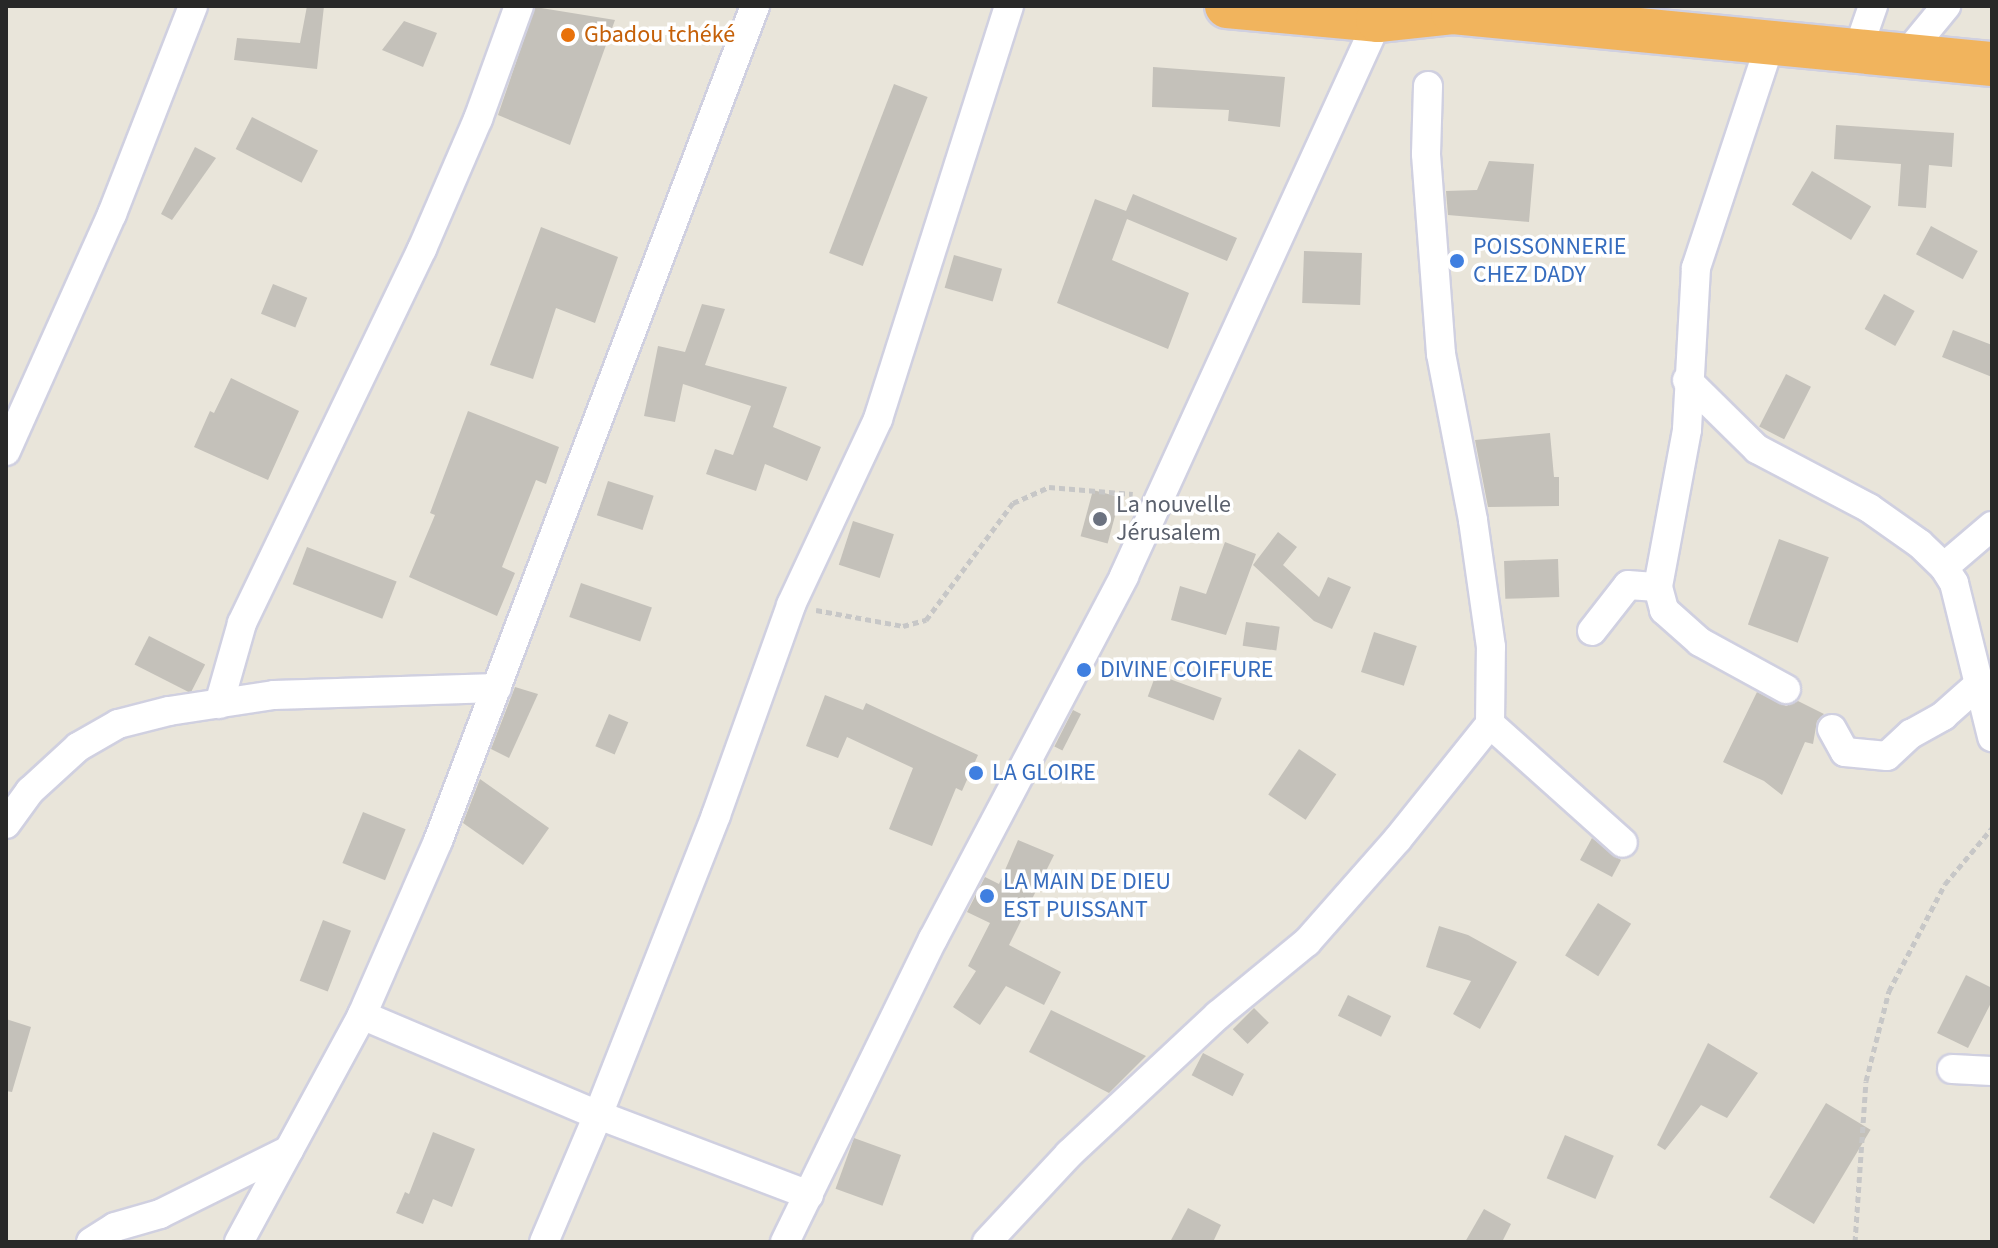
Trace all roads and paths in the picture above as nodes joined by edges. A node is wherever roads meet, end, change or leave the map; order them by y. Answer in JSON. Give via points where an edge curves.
{"nodes":[{"id":1,"x":193,"y":6,"type":"edge"},
{"id":2,"x":519,"y":6,"type":"edge"},
{"id":3,"x":755,"y":6,"type":"edge"},
{"id":4,"x":1009,"y":6,"type":"edge"},
{"id":5,"x":1227,"y":6,"type":"edge"},
{"id":6,"x":1873,"y":6,"type":"edge"},
{"id":7,"x":1946,"y":6,"type":"edge"},
{"id":8,"x":1454,"y":9,"type":"edge"},
{"id":9,"x":1378,"y":20,"type":"junction"},
{"id":10,"x":1770,"y":44,"type":"junction"},
{"id":11,"x":1857,"y":52,"type":"junction"},
{"id":12,"x":1905,"y":56,"type":"junction"},
{"id":13,"x":1992,"y":64,"type":"edge"},
{"id":14,"x":1428,"y":86,"type":"dead end"},
{"id":15,"x":1687,"y":380,"type":"junction"},
{"id":16,"x":6,"y":451,"type":"edge"},
{"id":17,"x":1160,"y":496,"type":"junction"},
{"id":18,"x":1992,"y":526,"type":"edge"},
{"id":19,"x":1944,"y":567,"type":"junction"},
{"id":20,"x":1658,"y":587,"type":"junction"},
{"id":21,"x":791,"y":605,"type":"junction"},
{"id":22,"x":1592,"y":631,"type":"dead end"},
{"id":23,"x":1978,"y":685,"type":"junction"},
{"id":24,"x":497,"y":688,"type":"junction"},
{"id":25,"x":1786,"y":689,"type":"dead end"},
{"id":26,"x":219,"y":704,"type":"junction"},
{"id":27,"x":1490,"y":724,"type":"junction"},
{"id":28,"x":1832,"y":729,"type":"dead end"},
{"id":29,"x":1992,"y":737,"type":"edge"},
{"id":30,"x":6,"y":824,"type":"edge"},
{"id":31,"x":1992,"y":828,"type":"edge"},
{"id":32,"x":1623,"y":843,"type":"dead end"},
{"id":33,"x":362,"y":1015,"type":"junction"},
{"id":34,"x":1952,"y":1069,"type":"dead end"},
{"id":35,"x":1992,"y":1071,"type":"edge"},
{"id":36,"x":598,"y":1115,"type":"junction"},
{"id":37,"x":289,"y":1150,"type":"junction"},
{"id":38,"x":809,"y":1195,"type":"junction"},
{"id":39,"x":91,"y":1242,"type":"edge"},
{"id":40,"x":239,"y":1242,"type":"edge"},
{"id":41,"x":544,"y":1242,"type":"edge"},
{"id":42,"x":785,"y":1242,"type":"edge"},
{"id":43,"x":987,"y":1242,"type":"edge"},
{"id":44,"x":1855,"y":1242,"type":"edge"}],
"edges":[{"from":1,"to":16,"type":"street","via":[[112,214]]},
{"from":2,"to":26,"type":"street","via":[[422,249],[242,623]]},
{"from":3,"to":24,"type":"street"},
{"from":4,"to":21,"type":"street","via":[[878,419]]},
{"from":5,"to":9,"type":"highway"},
{"from":6,"to":11,"type":"street"},
{"from":7,"to":12,"type":"street"},
{"from":8,"to":9,"type":"highway"},
{"from":8,"to":10,"type":"highway"},
{"from":9,"to":17,"type":"street"},
{"from":10,"to":11,"type":"highway"},
{"from":10,"to":15,"type":"street","via":[[1696,268]]},
{"from":11,"to":12,"type":"highway"},
{"from":12,"to":13,"type":"highway"},
{"from":14,"to":27,"type":"street","via":[[1426,154],[1441,354],[1491,647]]},
{"from":15,"to":19,"type":"street","via":[[1757,449],[1869,508]]},
{"from":15,"to":20,"type":"street","via":[[1687,430]]},
{"from":17,"to":21,"type":"path","via":[[1049,487],[1013,503],[926,620],[903,626]]},
{"from":17,"to":38,"type":"street","via":[[1124,576],[933,939]]},
{"from":18,"to":19,"type":"street"},
{"from":19,"to":23,"type":"street","via":[[1954,583]]},
{"from":20,"to":22,"type":"street","via":[[1628,585]]},
{"from":20,"to":25,"type":"street","via":[[1664,610],[1700,642]]},
{"from":21,"to":36,"type":"street","via":[[716,815]]},
{"from":23,"to":28,"type":"street","via":[[1887,756],[1845,752]]},
{"from":23,"to":29,"type":"street"},
{"from":24,"to":26,"type":"street","via":[[274,695]]},
{"from":24,"to":33,"type":"street"},
{"from":26,"to":30,"type":"street","via":[[118,724],[78,747],[30,791]]},
{"from":27,"to":32,"type":"street"},
{"from":27,"to":43,"type":"street","via":[[1307,942],[1218,1015],[1069,1154]]},
{"from":31,"to":44,"type":"path","via":[[1945,884],[1889,991],[1866,1081]]},
{"from":33,"to":36,"type":"street"},
{"from":33,"to":37,"type":"street"},
{"from":34,"to":35,"type":"street"},
{"from":36,"to":38,"type":"street"},
{"from":36,"to":41,"type":"street"},
{"from":37,"to":39,"type":"street"},
{"from":37,"to":40,"type":"street"},
{"from":38,"to":42,"type":"street"}]}
